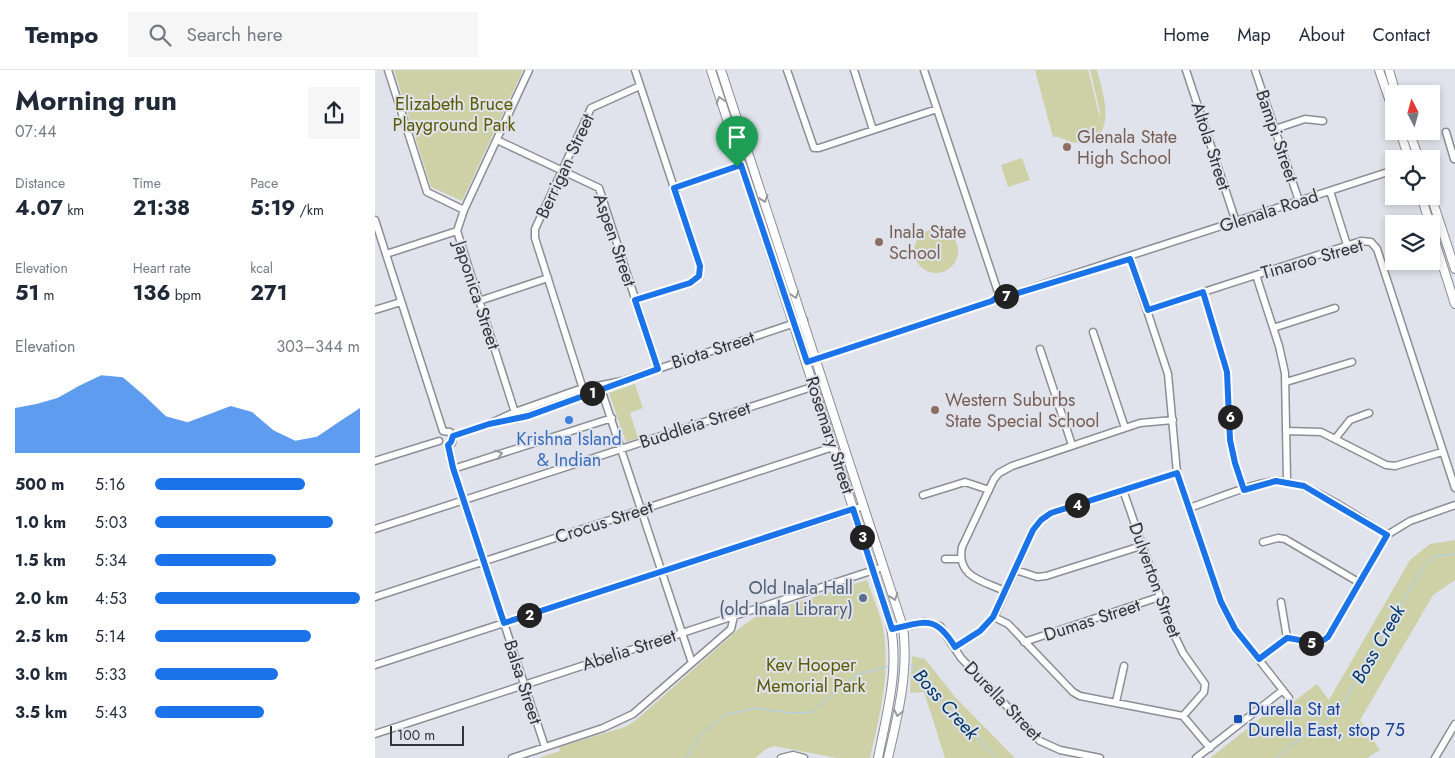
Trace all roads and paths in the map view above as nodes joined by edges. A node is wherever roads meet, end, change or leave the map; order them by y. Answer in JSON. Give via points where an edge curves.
{"nodes":[{"id":1,"x":387,"y":70,"type":"edge"},
{"id":2,"x":529,"y":70,"type":"edge"},
{"id":3,"x":635,"y":70,"type":"edge"},
{"id":4,"x":711,"y":70,"type":"edge"},
{"id":5,"x":721,"y":70,"type":"edge"},
{"id":6,"x":787,"y":70,"type":"edge"},
{"id":7,"x":854,"y":70,"type":"edge"},
{"id":8,"x":924,"y":70,"type":"edge"},
{"id":9,"x":1186,"y":70,"type":"edge"},
{"id":10,"x":1255,"y":70,"type":"edge"},
{"id":11,"x":1379,"y":70,"type":"edge"},
{"id":12,"x":1389,"y":70,"type":"edge"},
{"id":13,"x":1394,"y":85,"type":"edge"},
{"id":14,"x":641,"y":86,"type":"junction"},
{"id":15,"x":1385,"y":87,"type":"edge"},
{"id":16,"x":937,"y":109,"type":"junction"},
{"id":17,"x":1323,"y":121,"type":"dead end"},
{"id":18,"x":1275,"y":129,"type":"junction"},
{"id":19,"x":873,"y":130,"type":"junction"},
{"id":20,"x":1446,"y":132,"type":"dead end"},
{"id":21,"x":497,"y":140,"type":"junction"},
{"id":22,"x":1453,"y":149,"type":"edge"},
{"id":23,"x":1454,"y":159,"type":"edge"},
{"id":24,"x":741,"y":165,"type":"junction"},
{"id":25,"x":563,"y":171,"type":"junction"},
{"id":26,"x":1385,"y":173,"type":"edge"},
{"id":27,"x":674,"y":188,"type":"junction"},
{"id":28,"x":1330,"y":191,"type":"junction"},
{"id":29,"x":1299,"y":201,"type":"junction"},
{"id":30,"x":1434,"y":205,"type":"edge"},
{"id":31,"x":464,"y":210,"type":"junction"},
{"id":32,"x":375,"y":220,"type":"edge"},
{"id":33,"x":1236,"y":222,"type":"junction"},
{"id":34,"x":457,"y":232,"type":"junction"},
{"id":35,"x":1347,"y":245,"type":"junction"},
{"id":36,"x":386,"y":254,"type":"junction"},
{"id":37,"x":1129,"y":257,"type":"junction"},
{"id":38,"x":1440,"y":257,"type":"edge"},
{"id":39,"x":1455,"y":269,"type":"edge"},
{"id":40,"x":1256,"y":275,"type":"junction"},
{"id":41,"x":548,"y":278,"type":"junction"},
{"id":42,"x":1203,"y":292,"type":"junction"},
{"id":43,"x":999,"y":295,"type":"junction"},
{"id":44,"x":635,"y":300,"type":"junction"},
{"id":45,"x":479,"y":301,"type":"junction"},
{"id":46,"x":401,"y":302,"type":"junction"},
{"id":47,"x":1455,"y":304,"type":"edge"},
{"id":48,"x":1335,"y":308,"type":"dead end"},
{"id":49,"x":375,"y":310,"type":"edge"},
{"id":50,"x":1148,"y":310,"type":"junction"},
{"id":51,"x":804,"y":320,"type":"junction"},
{"id":52,"x":794,"y":324,"type":"junction"},
{"id":53,"x":1273,"y":328,"type":"junction"},
{"id":54,"x":1093,"y":332,"type":"dead end"},
{"id":55,"x":1040,"y":349,"type":"dead end"},
{"id":56,"x":817,"y":359,"type":"junction"},
{"id":57,"x":807,"y":362,"type":"junction"},
{"id":58,"x":1352,"y":362,"type":"dead end"},
{"id":59,"x":658,"y":369,"type":"junction"},
{"id":60,"x":1286,"y":382,"type":"junction"},
{"id":61,"x":815,"y":386,"type":"junction"},
{"id":62,"x":583,"y":388,"type":"junction"},
{"id":63,"x":601,"y":388,"type":"junction"},
{"id":64,"x":515,"y":412,"type":"junction"},
{"id":65,"x":1369,"y":414,"type":"dead end"},
{"id":66,"x":612,"y":418,"type":"junction"},
{"id":67,"x":517,"y":419,"type":"junction"},
{"id":68,"x":1173,"y":420,"type":"junction"},
{"id":69,"x":489,"y":424,"type":"junction"},
{"id":70,"x":1125,"y":428,"type":"junction"},
{"id":71,"x":443,"y":431,"type":"junction"},
{"id":72,"x":1286,"y":431,"type":"junction"},
{"id":73,"x":453,"y":436,"type":"junction"},
{"id":74,"x":1335,"y":439,"type":"junction"},
{"id":75,"x":439,"y":441,"type":"junction"},
{"id":76,"x":448,"y":445,"type":"junction"},
{"id":77,"x":1072,"y":445,"type":"junction"},
{"id":78,"x":833,"y":447,"type":"junction"},
{"id":79,"x":622,"y":449,"type":"junction"},
{"id":80,"x":1442,"y":452,"type":"junction"},
{"id":81,"x":376,"y":459,"type":"edge"},
{"id":82,"x":453,"y":468,"type":"junction"},
{"id":83,"x":1177,"y":473,"type":"junction"},
{"id":84,"x":1287,"y":481,"type":"junction"},
{"id":85,"x":1455,"y":488,"type":"edge"},
{"id":86,"x":989,"y":490,"type":"junction"},
{"id":87,"x":1123,"y":490,"type":"junction"},
{"id":88,"x":1244,"y":490,"type":"junction"},
{"id":89,"x":923,"y":494,"type":"dead end"},
{"id":90,"x":464,"y":501,"type":"junction"},
{"id":91,"x":1455,"y":505,"type":"edge"},
{"id":92,"x":864,"y":506,"type":"junction"},
{"id":93,"x":1189,"y":508,"type":"junction"},
{"id":94,"x":853,"y":509,"type":"junction"},
{"id":95,"x":642,"y":510,"type":"junction"},
{"id":96,"x":375,"y":529,"type":"edge"},
{"id":97,"x":1387,"y":535,"type":"junction"},
{"id":98,"x":1263,"y":542,"type":"dead end"},
{"id":99,"x":1141,"y":546,"type":"junction"},
{"id":100,"x":945,"y":559,"type":"dead end"},
{"id":101,"x":960,"y":559,"type":"junction"},
{"id":102,"x":483,"y":561,"type":"junction"},
{"id":103,"x":883,"y":567,"type":"junction"},
{"id":104,"x":1016,"y":570,"type":"junction"},
{"id":105,"x":662,"y":571,"type":"junction"},
{"id":106,"x":873,"y":571,"type":"junction"},
{"id":107,"x":1359,"y":583,"type":"junction"},
{"id":108,"x":1005,"y":591,"type":"junction"},
{"id":109,"x":375,"y":597,"type":"edge"},
{"id":110,"x":1159,"y":597,"type":"junction"},
{"id":111,"x":1281,"y":602,"type":"dead end"},
{"id":112,"x":734,"y":616,"type":"junction"},
{"id":113,"x":993,"y":617,"type":"junction"},
{"id":114,"x":725,"y":619,"type":"junction"},
{"id":115,"x":504,"y":623,"type":"junction"},
{"id":116,"x":903,"y":627,"type":"junction"},
{"id":117,"x":892,"y":629,"type":"junction"},
{"id":118,"x":682,"y":633,"type":"junction"},
{"id":119,"x":727,"y":633,"type":"junction"},
{"id":120,"x":1287,"y":638,"type":"junction"},
{"id":121,"x":1025,"y":642,"type":"junction"},
{"id":122,"x":955,"y":647,"type":"junction"},
{"id":123,"x":1259,"y":659,"type":"junction"},
{"id":124,"x":692,"y":663,"type":"junction"},
{"id":125,"x":375,"y":665,"type":"edge"},
{"id":126,"x":1123,"y":666,"type":"dead end"},
{"id":127,"x":524,"y":685,"type":"junction"},
{"id":128,"x":1283,"y":690,"type":"junction"},
{"id":129,"x":1289,"y":698,"type":"dead end"},
{"id":130,"x":1116,"y":702,"type":"junction"},
{"id":131,"x":1183,"y":716,"type":"junction"},
{"id":132,"x":1455,"y":724,"type":"edge"},
{"id":133,"x":375,"y":734,"type":"edge"},
{"id":134,"x":545,"y":747,"type":"junction"},
{"id":135,"x":1210,"y":748,"type":"junction"},
{"id":136,"x":512,"y":758,"type":"edge"},
{"id":137,"x":781,"y":758,"type":"edge"},
{"id":138,"x":804,"y":758,"type":"edge"},
{"id":139,"x":878,"y":758,"type":"edge"},
{"id":140,"x":888,"y":758,"type":"edge"},
{"id":141,"x":1100,"y":758,"type":"edge"},
{"id":142,"x":1197,"y":758,"type":"edge"},
{"id":143,"x":1435,"y":758,"type":"edge"}],
"edges":[{"from":1,"to":31,"type":"street","via":[[427,192]]},
{"from":2,"to":21,"type":"street","name":"Japonica Street"},
{"from":3,"to":14,"type":"street"},
{"from":24,"to":4,"type":"main road","name":"Rosemary Street","one_way":true},
{"from":5,"to":51,"type":"main road","name":"Rosemary Street","one_way":true},
{"from":6,"to":19,"type":"street","via":[[814,148]]},
{"from":7,"to":19,"type":"street"},
{"from":8,"to":16,"type":"street"},
{"from":9,"to":33,"type":"street","name":"Altola Street"},
{"from":10,"to":18,"type":"street","name":"Bampi Street"},
{"from":11,"to":15,"type":"main road"},
{"from":12,"to":13,"type":"main road"},
{"from":14,"to":25,"type":"street","name":"Berrigan Street","via":[[591,108]]},
{"from":14,"to":27,"type":"street"},
{"from":16,"to":19,"type":"street"},
{"from":16,"to":43,"type":"street"},
{"from":17,"to":18,"type":"street","via":[[1305,119]]},
{"from":18,"to":29,"type":"street","name":"Bampi Street"},
{"from":20,"to":22,"type":"street"},
{"from":21,"to":25,"type":"street","name":"Aspen Street"},
{"from":21,"to":31,"type":"street","name":"Japonica Street"},
{"from":22,"to":23,"type":"street"},
{"from":24,"to":27,"type":"street"},
{"from":24,"to":52,"type":"main road","name":"Rosemary Street"},
{"from":25,"to":41,"type":"street","name":"Berrigan Street","via":[[535,229]]},
{"from":25,"to":44,"type":"street","name":"Aspen Street","via":[[599,188]]},
{"from":26,"to":28,"type":"street","name":"Glenala Road"},
{"from":27,"to":44,"type":"street","via":[[700,266],[699,276],[690,283]]},
{"from":28,"to":29,"type":"street","name":"Glenala Road"},
{"from":28,"to":35,"type":"street"},
{"from":29,"to":33,"type":"street","name":"Glenala Road"},
{"from":30,"to":39,"type":"main road"},
{"from":31,"to":34,"type":"street","name":"Japonica Street"},
{"from":32,"to":36,"type":"street"},
{"from":33,"to":37,"type":"street","name":"Glenala Road"},
{"from":34,"to":36,"type":"street"},
{"from":34,"to":45,"type":"street","name":"Japonica Street"},
{"from":35,"to":40,"type":"street","name":"Tinaroo Street"},
{"from":35,"to":80,"type":"street","name":"Tinaroo Street","via":[[1366,240],[1377,249]]},
{"from":36,"to":46,"type":"street"},
{"from":37,"to":43,"type":"street","name":"Glenala Road","via":[[1092,272],[1008,296]]},
{"from":37,"to":50,"type":"street"},
{"from":38,"to":47,"type":"main road"},
{"from":40,"to":42,"type":"street","name":"Tinaroo Street"},
{"from":40,"to":53,"type":"street"},
{"from":41,"to":45,"type":"street"},
{"from":41,"to":62,"type":"street","name":"Berrigan Street"},
{"from":42,"to":50,"type":"street","name":"Tinaroo Street"},
{"from":42,"to":88,"type":"street","via":[[1227,372],[1231,446]]},
{"from":43,"to":56,"type":"street","name":"Glenala Road","via":[[992,301]]},
{"from":44,"to":59,"type":"street","name":"Aspen Street"},
{"from":45,"to":64,"type":"street","name":"Japonica Street"},
{"from":46,"to":49,"type":"street"},
{"from":46,"to":71,"type":"street"},
{"from":48,"to":53,"type":"street"},
{"from":50,"to":68,"type":"street","via":[[1169,374]]},
{"from":51,"to":52,"type":"street","name":"Biota Street"},
{"from":51,"to":56,"type":"main road","name":"Rosemary Street"},
{"from":52,"to":57,"type":"main road","name":"Rosemary Street"},
{"from":52,"to":59,"type":"street","name":"Biota Street"},
{"from":53,"to":60,"type":"street"},
{"from":54,"to":70,"type":"street"},
{"from":55,"to":77,"type":"street"},
{"from":56,"to":57,"type":"street","name":"Glenala Road"},
{"from":56,"to":92,"type":"main road","name":"Rosemary Street"},
{"from":57,"to":61,"type":"main road","name":"Rosemary Street"},
{"from":58,"to":60,"type":"street"},
{"from":59,"to":63,"type":"street","name":"Biota Street"},
{"from":60,"to":72,"type":"street"},
{"from":61,"to":78,"type":"main road","name":"Rosemary Street"},
{"from":61,"to":79,"type":"street","name":"Buddleia Street"},
{"from":62,"to":63,"type":"street","name":"Biota Street"},
{"from":62,"to":64,"type":"street","name":"Biota Street"},
{"from":63,"to":66,"type":"street"},
{"from":63,"to":67,"type":"street","name":"Biota Street"},
{"from":64,"to":67,"type":"street","name":"Japonica Street"},
{"from":64,"to":69,"type":"street","name":"Biota Street"},
{"from":65,"to":74,"type":"street","via":[[1350,420]]},
{"from":66,"to":79,"type":"street"},
{"from":82,"to":66,"type":"street","one_way":true},
{"from":67,"to":69,"type":"street","name":"Biota Street"},
{"from":68,"to":70,"type":"street","via":[[1148,421]]},
{"from":68,"to":83,"type":"street"},
{"from":69,"to":73,"type":"street","name":"Biota Street"},
{"from":70,"to":77,"type":"street"},
{"from":71,"to":73,"type":"street"},
{"from":71,"to":75,"type":"street","via":[[438,436]]},
{"from":72,"to":74,"type":"street","via":[[1321,432]]},
{"from":72,"to":84,"type":"street"},
{"from":73,"to":76,"type":"street"},
{"from":74,"to":80,"type":"street","via":[[1386,465],[1395,466]]},
{"from":75,"to":76,"type":"street"},
{"from":75,"to":81,"type":"street"},
{"from":76,"to":82,"type":"street","name":"Balsa Street"},
{"from":77,"to":86,"type":"street","via":[[1005,468]]},
{"from":78,"to":94,"type":"main road","name":"Rosemary Street"},
{"from":78,"to":95,"type":"street","name":"Crocus Street"},
{"from":79,"to":90,"type":"street","name":"Buddleia Street"},
{"from":79,"to":95,"type":"street"},
{"from":80,"to":85,"type":"street","name":"Tinaroo Street"},
{"from":82,"to":90,"type":"street","name":"Balsa Street"},
{"from":83,"to":87,"type":"street"},
{"from":83,"to":93,"type":"street"},
{"from":84,"to":88,"type":"street","via":[[1267,482]]},
{"from":84,"to":97,"type":"street","via":[[1304,486]]},
{"from":86,"to":89,"type":"street","via":[[965,482]]},
{"from":86,"to":101,"type":"street","via":[[962,547]]},
{"from":87,"to":99,"type":"street","name":"Dulverton Street"},
{"from":87,"to":104,"type":"street","via":[[1051,513],[1041,520],[1033,530]]},
{"from":88,"to":93,"type":"street"},
{"from":90,"to":96,"type":"street","name":"Buddleia Street"},
{"from":90,"to":102,"type":"street","name":"Balsa Street"},
{"from":91,"to":97,"type":"street","via":[[1410,520]]},
{"from":92,"to":94,"type":"street"},
{"from":92,"to":103,"type":"main road","name":"Rosemary Street"},
{"from":93,"to":123,"type":"street","via":[[1221,602],[1235,629]]},
{"from":94,"to":105,"type":"street"},
{"from":94,"to":106,"type":"main road","name":"Rosemary Street"},
{"from":95,"to":102,"type":"street","name":"Crocus Street"},
{"from":95,"to":105,"type":"street"},
{"from":97,"to":107,"type":"street"},
{"from":98,"to":107,"type":"street","via":[[1285,539]]},
{"from":99,"to":104,"type":"street","via":[[1046,576],[1037,577]]},
{"from":99,"to":110,"type":"street","name":"Dulverton Street"},
{"from":100,"to":101,"type":"street"},
{"from":101,"to":108,"type":"street","via":[[970,575]]},
{"from":102,"to":109,"type":"street","name":"Crocus Street"},
{"from":102,"to":115,"type":"street","name":"Balsa Street"},
{"from":103,"to":106,"type":"street","name":"Abelia Street"},
{"from":103,"to":116,"type":"main road","name":"Rosemary Street","one_way":true},
{"from":104,"to":108,"type":"street"},
{"from":105,"to":115,"type":"street"},
{"from":105,"to":118,"type":"street"},
{"from":106,"to":112,"type":"street","name":"Abelia Street"},
{"from":106,"to":117,"type":"main road","name":"Rosemary Street"},
{"from":107,"to":120,"type":"street","via":[[1323,641],[1312,644]]},
{"from":108,"to":113,"type":"street"},
{"from":110,"to":121,"type":"street","name":"Dumas Street"},
{"from":110,"to":131,"type":"street","name":"Dulverton Street","via":[[1177,640],[1205,684],[1204,692]]},
{"from":111,"to":120,"type":"street"},
{"from":112,"to":114,"type":"street","name":"Abelia Street"},
{"from":112,"to":119,"type":"street"},
{"from":113,"to":121,"type":"street","via":[[1008,624]]},
{"from":113,"to":122,"type":"street","via":[[980,631]]},
{"from":114,"to":118,"type":"street","name":"Abelia Street"},
{"from":114,"to":119,"type":"street"},
{"from":115,"to":125,"type":"street"},
{"from":115,"to":127,"type":"street","name":"Balsa Street"},
{"from":116,"to":117,"type":"street","name":"Durella Street"},
{"from":116,"to":122,"type":"street","name":"Durella Street","via":[[933,622],[946,632]]},
{"from":116,"to":140,"type":"main road","name":"Rosemary Street","one_way":true,"via":[[903,675]]},
{"from":117,"to":139,"type":"main road","name":"Rosemary Street","via":[[894,675]]},
{"from":118,"to":124,"type":"street"},
{"from":118,"to":127,"type":"street","name":"Abelia Street"},
{"from":119,"to":124,"type":"street"},
{"from":120,"to":123,"type":"street"},
{"from":121,"to":130,"type":"street","via":[[1073,692]]},
{"from":122,"to":141,"type":"street","name":"Durella Street","via":[[961,658],[1040,741],[1060,750]]},
{"from":123,"to":128,"type":"street"},
{"from":124,"to":134,"type":"street","via":[[620,722]]},
{"from":126,"to":130,"type":"street"},
{"from":127,"to":133,"type":"street","name":"Abelia Street"},
{"from":127,"to":134,"type":"street","name":"Balsa Street"},
{"from":128,"to":129,"type":"street"},
{"from":128,"to":135,"type":"street"},
{"from":130,"to":131,"type":"street"},
{"from":131,"to":135,"type":"street"},
{"from":132,"to":143,"type":"street"},
{"from":134,"to":136,"type":"street"},
{"from":135,"to":142,"type":"street"},
{"from":137,"to":138,"type":"street","via":[[793,755]]}]}
